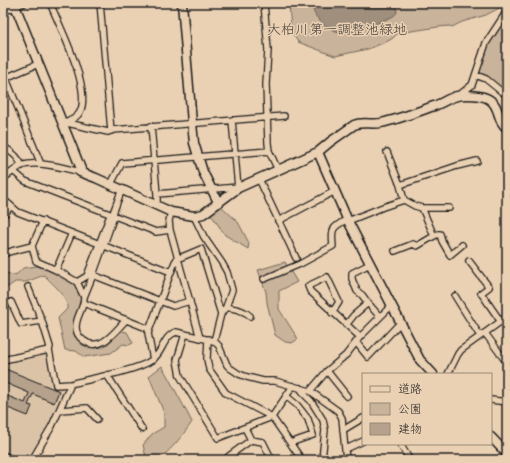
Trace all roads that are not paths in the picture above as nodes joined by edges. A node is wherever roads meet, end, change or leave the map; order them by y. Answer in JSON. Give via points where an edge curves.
{"nodes":[{"id":1,"x":24,"y":3,"type":"edge"},
{"id":2,"x":50,"y":3,"type":"edge"},
{"id":3,"x":100,"y":3,"type":"edge"},
{"id":4,"x":182,"y":3,"type":"edge"},
{"id":5,"x":264,"y":3,"type":"edge"},
{"id":6,"x":14,"y":5,"type":"edge"},
{"id":7,"x":507,"y":11,"type":"edge"},
{"id":8,"x":3,"y":12,"type":"edge"},
{"id":9,"x":38,"y":64,"type":"junction"},
{"id":10,"x":3,"y":71,"type":"edge"},
{"id":11,"x":476,"y":75,"type":"junction"},
{"id":12,"x":4,"y":78,"type":"edge"},
{"id":13,"x":507,"y":94,"type":"edge"},
{"id":14,"x":458,"y":96,"type":"junction"},
{"id":15,"x":284,"y":116,"type":"dead end"},
{"id":16,"x":267,"y":118,"type":"junction"},
{"id":17,"x":232,"y":120,"type":"junction"},
{"id":18,"x":65,"y":123,"type":"junction"},
{"id":19,"x":192,"y":123,"type":"junction"},
{"id":20,"x":151,"y":126,"type":"junction"},
{"id":21,"x":507,"y":128,"type":"edge"},
{"id":22,"x":111,"y":131,"type":"junction"},
{"id":23,"x":3,"y":146,"type":"edge"},
{"id":24,"x":269,"y":151,"type":"junction"},
{"id":25,"x":318,"y":152,"type":"junction"},
{"id":26,"x":387,"y":152,"type":"dead end"},
{"id":27,"x":235,"y":154,"type":"junction"},
{"id":28,"x":198,"y":156,"type":"junction"},
{"id":29,"x":155,"y":160,"type":"junction"},
{"id":30,"x":477,"y":161,"type":"dead end"},
{"id":31,"x":40,"y":164,"type":"junction"},
{"id":32,"x":22,"y":166,"type":"junction"},
{"id":33,"x":278,"y":170,"type":"junction"},
{"id":34,"x":13,"y":171,"type":"junction"},
{"id":35,"x":80,"y":172,"type":"junction"},
{"id":36,"x":3,"y":178,"type":"edge"},
{"id":37,"x":259,"y":179,"type":"junction"},
{"id":38,"x":111,"y":184,"type":"junction"},
{"id":39,"x":400,"y":185,"type":"junction"},
{"id":40,"x":238,"y":187,"type":"junction"},
{"id":41,"x":122,"y":189,"type":"junction"},
{"id":42,"x":211,"y":189,"type":"junction"},
{"id":43,"x":335,"y":191,"type":"junction"},
{"id":44,"x":157,"y":194,"type":"junction"},
{"id":45,"x":3,"y":199,"type":"edge"},
{"id":46,"x":404,"y":200,"type":"junction"},
{"id":47,"x":218,"y":202,"type":"junction"},
{"id":48,"x":11,"y":206,"type":"junction"},
{"id":49,"x":156,"y":206,"type":"junction"},
{"id":50,"x":422,"y":208,"type":"junction"},
{"id":51,"x":450,"y":208,"type":"dead end"},
{"id":52,"x":171,"y":212,"type":"junction"},
{"id":53,"x":3,"y":216,"type":"edge"},
{"id":54,"x":112,"y":216,"type":"junction"},
{"id":55,"x":194,"y":216,"type":"junction"},
{"id":56,"x":278,"y":220,"type":"junction"},
{"id":57,"x":348,"y":220,"type":"junction"},
{"id":58,"x":42,"y":221,"type":"junction"},
{"id":59,"x":170,"y":230,"type":"junction"},
{"id":60,"x":72,"y":233,"type":"junction"},
{"id":61,"x":434,"y":236,"type":"junction"},
{"id":62,"x":102,"y":245,"type":"junction"},
{"id":63,"x":462,"y":245,"type":"dead end"},
{"id":64,"x":32,"y":246,"type":"junction"},
{"id":65,"x":395,"y":252,"type":"dead end"},
{"id":66,"x":3,"y":254,"type":"edge"},
{"id":67,"x":296,"y":258,"type":"dead end"},
{"id":68,"x":177,"y":259,"type":"junction"},
{"id":69,"x":469,"y":261,"type":"dead end"},
{"id":70,"x":370,"y":264,"type":"junction"},
{"id":71,"x":56,"y":270,"type":"junction"},
{"id":72,"x":171,"y":272,"type":"junction"},
{"id":73,"x":93,"y":275,"type":"junction"},
{"id":74,"x":264,"y":279,"type":"dead end"},
{"id":75,"x":77,"y":282,"type":"junction"},
{"id":76,"x":28,"y":287,"type":"dead end"},
{"id":77,"x":455,"y":296,"type":"dead end"},
{"id":78,"x":84,"y":300,"type":"junction"},
{"id":79,"x":160,"y":301,"type":"junction"},
{"id":80,"x":190,"y":301,"type":"junction"},
{"id":81,"x":12,"y":302,"type":"dead end"},
{"id":82,"x":368,"y":303,"type":"junction"},
{"id":83,"x":392,"y":305,"type":"junction"},
{"id":84,"x":226,"y":307,"type":"junction"},
{"id":85,"x":332,"y":312,"type":"junction"},
{"id":86,"x":222,"y":314,"type":"junction"},
{"id":87,"x":250,"y":316,"type":"dead end"},
{"id":88,"x":380,"y":316,"type":"junction"},
{"id":89,"x":507,"y":317,"type":"edge"},
{"id":90,"x":126,"y":320,"type":"junction"},
{"id":91,"x":42,"y":321,"type":"junction"},
{"id":92,"x":501,"y":322,"type":"junction"},
{"id":93,"x":400,"y":323,"type":"junction"},
{"id":94,"x":346,"y":325,"type":"junction"},
{"id":95,"x":149,"y":329,"type":"junction"},
{"id":96,"x":185,"y":334,"type":"junction"},
{"id":97,"x":482,"y":335,"type":"junction"},
{"id":98,"x":200,"y":338,"type":"junction"},
{"id":99,"x":211,"y":340,"type":"junction"},
{"id":100,"x":358,"y":340,"type":"junction"},
{"id":101,"x":50,"y":350,"type":"junction"},
{"id":102,"x":3,"y":360,"type":"edge"},
{"id":103,"x":153,"y":360,"type":"junction"},
{"id":104,"x":507,"y":363,"type":"edge"},
{"id":105,"x":327,"y":371,"type":"junction"},
{"id":106,"x":432,"y":373,"type":"edge"},
{"id":107,"x":448,"y":373,"type":"edge"},
{"id":108,"x":107,"y":375,"type":"junction"},
{"id":109,"x":71,"y":384,"type":"junction"},
{"id":110,"x":293,"y":386,"type":"junction"},
{"id":111,"x":300,"y":388,"type":"junction"},
{"id":112,"x":310,"y":391,"type":"junction"},
{"id":113,"x":286,"y":396,"type":"junction"},
{"id":114,"x":347,"y":396,"type":"dead end"},
{"id":115,"x":492,"y":400,"type":"edge"},
{"id":116,"x":507,"y":402,"type":"edge"},
{"id":117,"x":60,"y":410,"type":"junction"},
{"id":118,"x":272,"y":417,"type":"junction"},
{"id":119,"x":97,"y":419,"type":"dead end"},
{"id":120,"x":362,"y":419,"type":"edge"},
{"id":121,"x":245,"y":428,"type":"junction"},
{"id":122,"x":142,"y":429,"type":"dead end"},
{"id":123,"x":343,"y":430,"type":"junction"},
{"id":124,"x":492,"y":437,"type":"edge"},
{"id":125,"x":252,"y":440,"type":"junction"},
{"id":126,"x":362,"y":441,"type":"edge"},
{"id":127,"x":290,"y":443,"type":"junction"},
{"id":128,"x":401,"y":445,"type":"edge"},
{"id":129,"x":346,"y":449,"type":"junction"},
{"id":130,"x":507,"y":454,"type":"edge"},
{"id":131,"x":3,"y":457,"type":"edge"},
{"id":132,"x":408,"y":457,"type":"dead end"},
{"id":133,"x":9,"y":460,"type":"edge"},
{"id":134,"x":32,"y":460,"type":"edge"},
{"id":135,"x":225,"y":460,"type":"edge"},
{"id":136,"x":272,"y":460,"type":"edge"},
{"id":137,"x":302,"y":460,"type":"edge"},
{"id":138,"x":322,"y":460,"type":"edge"},
{"id":139,"x":346,"y":460,"type":"edge"}],
"edges":[{"from":1,"to":6,"type":"street"},
{"from":2,"to":18,"type":"street","via":[[81,82],[83,98],[81,111]]},
{"from":3,"to":22,"type":"street"},
{"from":4,"to":19,"type":"street"},
{"from":5,"to":16,"type":"street","via":[[268,50]]},
{"from":6,"to":8,"type":"street"},
{"from":6,"to":9,"type":"street"},
{"from":7,"to":11,"type":"street","via":[[486,43]]},
{"from":9,"to":12,"type":"street"},
{"from":9,"to":18,"type":"street"},
{"from":10,"to":12,"type":"street"},
{"from":11,"to":13,"type":"street"},
{"from":11,"to":14,"type":"street","via":[[472,85]]},
{"from":12,"to":31,"type":"street"},
{"from":14,"to":21,"type":"street","via":[[485,97],[490,100],[494,103],[501,122]]},
{"from":14,"to":25,"type":"street","via":[[382,123],[358,123]]},
{"from":15,"to":16,"type":"street"},
{"from":16,"to":17,"type":"street"},
{"from":16,"to":24,"type":"street"},
{"from":17,"to":19,"type":"street"},
{"from":17,"to":27,"type":"street"},
{"from":18,"to":22,"type":"street"},
{"from":18,"to":35,"type":"street"},
{"from":19,"to":20,"type":"street"},
{"from":19,"to":28,"type":"street"},
{"from":20,"to":22,"type":"street"},
{"from":20,"to":29,"type":"street"},
{"from":23,"to":32,"type":"street","via":[[19,159]]},
{"from":24,"to":27,"type":"street"},
{"from":24,"to":33,"type":"street"},
{"from":25,"to":33,"type":"street"},
{"from":25,"to":43,"type":"street"},
{"from":26,"to":39,"type":"street"},
{"from":27,"to":28,"type":"street"},
{"from":27,"to":40,"type":"street"},
{"from":28,"to":29,"type":"street"},
{"from":28,"to":42,"type":"street"},
{"from":29,"to":38,"type":"street","via":[[122,163]]},
{"from":29,"to":44,"type":"street"},
{"from":30,"to":39,"type":"street"},
{"from":31,"to":32,"type":"street"},
{"from":31,"to":35,"type":"street"},
{"from":32,"to":34,"type":"street"},
{"from":33,"to":37,"type":"street"},
{"from":34,"to":36,"type":"street"},
{"from":34,"to":54,"type":"street","via":[[25,181]]},
{"from":35,"to":38,"type":"street"},
{"from":37,"to":40,"type":"street"},
{"from":37,"to":56,"type":"street"},
{"from":38,"to":41,"type":"street"},
{"from":39,"to":46,"type":"street"},
{"from":40,"to":42,"type":"street"},
{"from":40,"to":47,"type":"street"},
{"from":41,"to":49,"type":"street"},
{"from":41,"to":54,"type":"street"},
{"from":42,"to":44,"type":"street"},
{"from":42,"to":47,"type":"street"},
{"from":43,"to":56,"type":"street"},
{"from":43,"to":57,"type":"street"},
{"from":44,"to":49,"type":"street"},
{"from":45,"to":48,"type":"street"},
{"from":46,"to":50,"type":"street"},
{"from":46,"to":57,"type":"street"},
{"from":47,"to":55,"type":"street","via":[[199,216]]},
{"from":48,"to":53,"type":"street"},
{"from":48,"to":58,"type":"street","via":[[18,212]]},
{"from":49,"to":52,"type":"street"},
{"from":50,"to":51,"type":"street"},
{"from":50,"to":61,"type":"street"},
{"from":52,"to":55,"type":"street"},
{"from":52,"to":59,"type":"street","via":[[168,221]]},
{"from":54,"to":59,"type":"street","via":[[156,232]]},
{"from":54,"to":62,"type":"street"},
{"from":55,"to":84,"type":"street","via":[[204,237],[227,272],[232,290]]},
{"from":56,"to":67,"type":"street"},
{"from":57,"to":70,"type":"street"},
{"from":57,"to":74,"type":"street","via":[[336,225],[332,234],[333,246],[300,264]]},
{"from":58,"to":60,"type":"street"},
{"from":58,"to":64,"type":"street"},
{"from":59,"to":68,"type":"street"},
{"from":60,"to":62,"type":"street"},
{"from":60,"to":71,"type":"street"},
{"from":61,"to":63,"type":"street","via":[[440,234],[450,255]]},
{"from":61,"to":65,"type":"street","via":[[416,246],[412,244]]},
{"from":62,"to":72,"type":"street"},
{"from":62,"to":73,"type":"street"},
{"from":62,"to":75,"type":"street","via":[[87,276]]},
{"from":64,"to":66,"type":"street"},
{"from":64,"to":71,"type":"street","via":[[36,261]]},
{"from":68,"to":72,"type":"street"},
{"from":68,"to":80,"type":"street"},
{"from":68,"to":86,"type":"street","via":[[200,250]]},
{"from":69,"to":92,"type":"street","via":[[489,286],[480,294]]},
{"from":70,"to":82,"type":"street","via":[[352,273],[358,291]]},
{"from":70,"to":83,"type":"street"},
{"from":71,"to":75,"type":"street"},
{"from":72,"to":79,"type":"street"},
{"from":73,"to":78,"type":"street"},
{"from":73,"to":79,"type":"street"},
{"from":75,"to":78,"type":"street"},
{"from":76,"to":91,"type":"street"},
{"from":77,"to":97,"type":"street"},
{"from":78,"to":90,"type":"street"},
{"from":78,"to":90,"type":"street","via":[[76,328],[80,338],[88,344],[98,344],[108,339]]},
{"from":79,"to":80,"type":"street","via":[[173,306]]},
{"from":79,"to":95,"type":"street"},
{"from":80,"to":98,"type":"street"},
{"from":81,"to":91,"type":"street","via":[[21,324]]},
{"from":82,"to":88,"type":"street"},
{"from":82,"to":94,"type":"street"},
{"from":83,"to":88,"type":"street"},
{"from":83,"to":93,"type":"street"},
{"from":84,"to":86,"type":"street"},
{"from":84,"to":87,"type":"street","via":[[246,312]]},
{"from":85,"to":85,"type":"street","via":[[338,302],[327,276],[308,286],[310,292]]},
{"from":85,"to":94,"type":"street"},
{"from":86,"to":99,"type":"street"},
{"from":88,"to":100,"type":"street"},
{"from":89,"to":92,"type":"street"},
{"from":90,"to":95,"type":"street"},
{"from":91,"to":101,"type":"street"},
{"from":92,"to":97,"type":"street"},
{"from":93,"to":100,"type":"street","via":[[368,357]]},
{"from":93,"to":106,"type":"street","via":[[420,360]]},
{"from":94,"to":100,"type":"street"},
{"from":95,"to":103,"type":"street"},
{"from":96,"to":98,"type":"street"},
{"from":96,"to":103,"type":"street","via":[[176,332],[167,338]]},
{"from":96,"to":121,"type":"street","via":[[177,360],[180,376],[218,438]]},
{"from":97,"to":104,"type":"street"},
{"from":97,"to":107,"type":"street","via":[[461,350]]},
{"from":98,"to":99,"type":"street"},
{"from":99,"to":110,"type":"street","via":[[219,346],[227,365],[239,374]]},
{"from":99,"to":118,"type":"street","via":[[207,359],[209,369],[226,393]]},
{"from":100,"to":105,"type":"street","via":[[346,355]]},
{"from":101,"to":102,"type":"street"},
{"from":101,"to":109,"type":"street","via":[[56,385]]},
{"from":103,"to":108,"type":"street"},
{"from":105,"to":112,"type":"street"},
{"from":105,"to":114,"type":"street"},
{"from":108,"to":109,"type":"street"},
{"from":108,"to":122,"type":"street"},
{"from":109,"to":117,"type":"street"},
{"from":110,"to":111,"type":"street"},
{"from":110,"to":113,"type":"street"},
{"from":111,"to":112,"type":"street"},
{"from":111,"to":138,"type":"street","via":[[312,401],[323,420],[325,430]]},
{"from":112,"to":123,"type":"street","via":[[338,411],[342,418]]},
{"from":113,"to":118,"type":"street"},
{"from":113,"to":127,"type":"street","via":[[308,419],[313,435]]},
{"from":115,"to":116,"type":"street"},
{"from":117,"to":119,"type":"street","via":[[87,408]]},
{"from":117,"to":134,"type":"street"},
{"from":118,"to":121,"type":"street"},
{"from":118,"to":127,"type":"street"},
{"from":120,"to":123,"type":"street"},
{"from":121,"to":125,"type":"street"},
{"from":123,"to":129,"type":"street"},
{"from":124,"to":130,"type":"street"},
{"from":125,"to":135,"type":"street"},
{"from":125,"to":136,"type":"street","via":[[263,442]]},
{"from":126,"to":129,"type":"street"},
{"from":127,"to":137,"type":"street"},
{"from":128,"to":132,"type":"street"},
{"from":129,"to":139,"type":"street"},
{"from":131,"to":133,"type":"main road"}]}
